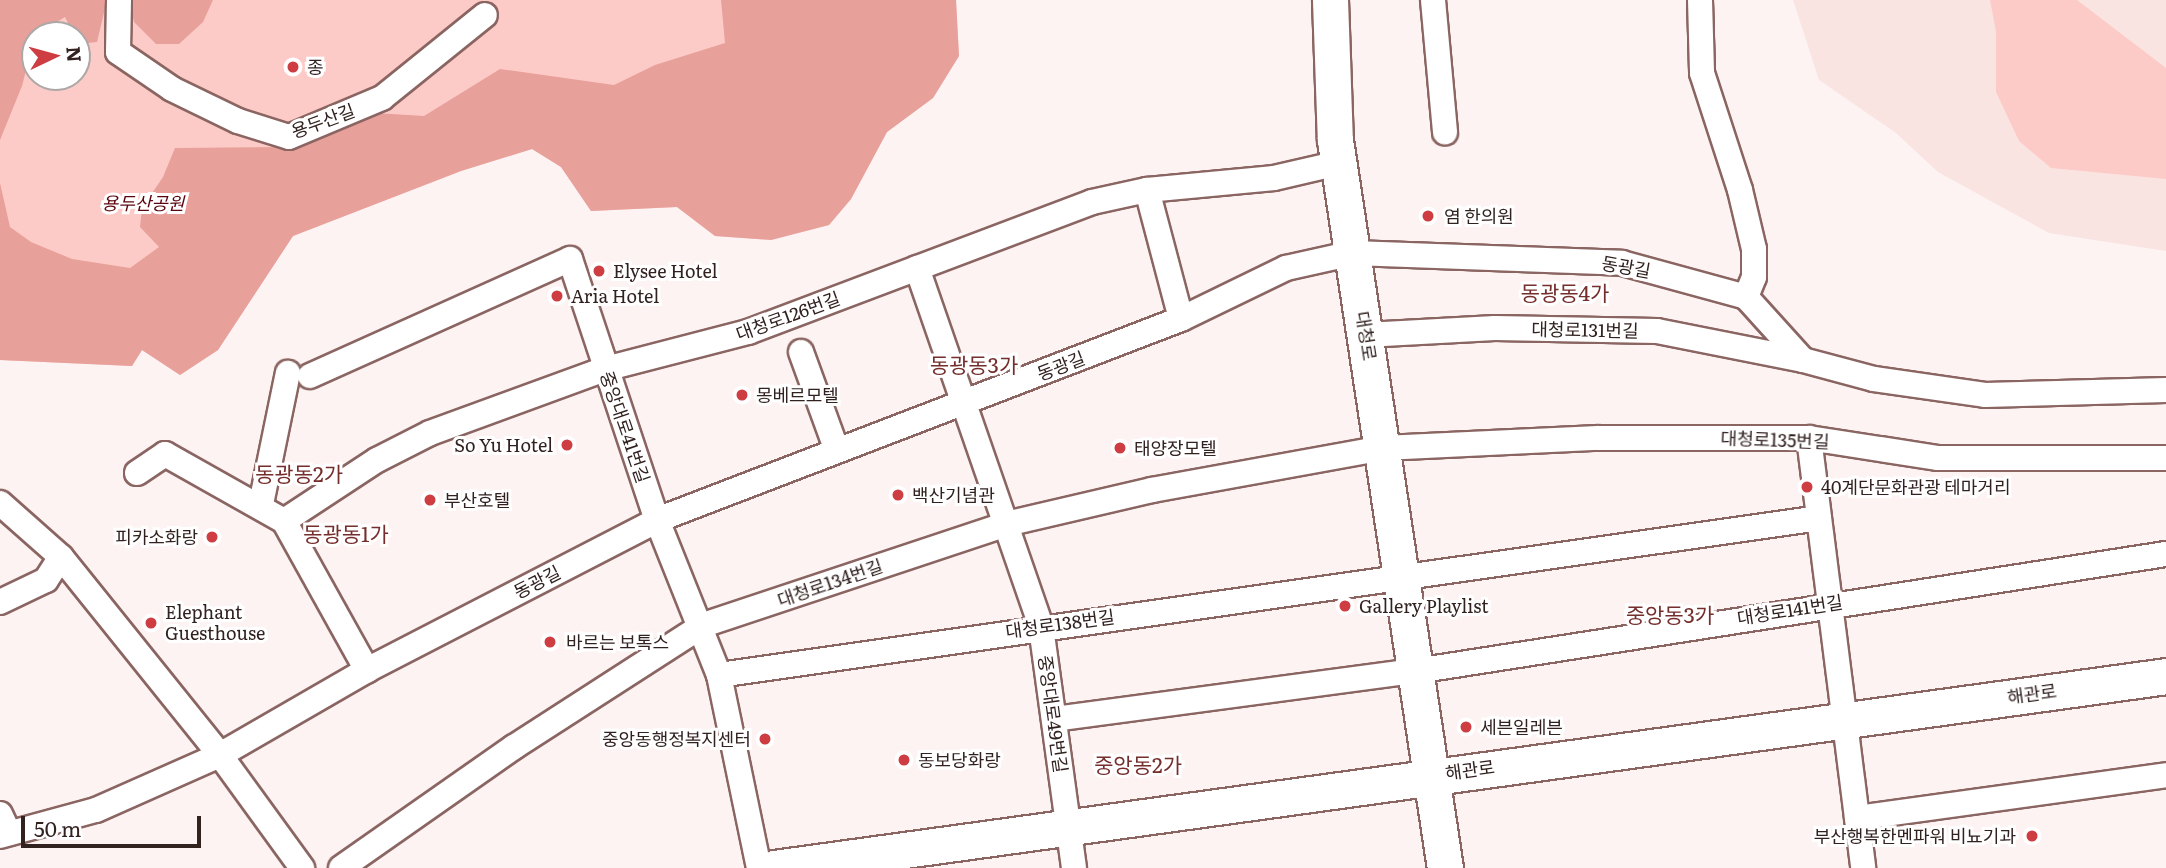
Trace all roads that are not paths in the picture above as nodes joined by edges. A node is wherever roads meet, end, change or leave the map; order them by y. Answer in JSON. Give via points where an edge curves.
{"nodes":[{"id":1,"x":119,"y":0,"type":"edge"},
{"id":2,"x":1330,"y":0,"type":"edge"},
{"id":3,"x":1433,"y":0,"type":"edge"},
{"id":4,"x":1700,"y":0,"type":"edge"},
{"id":5,"x":485,"y":15,"type":"dead end"},
{"id":6,"x":1445,"y":132,"type":"dead end"},
{"id":7,"x":1339,"y":163,"type":"junction"},
{"id":8,"x":1147,"y":190,"type":"junction"},
{"id":9,"x":1353,"y":253,"type":"junction"},
{"id":10,"x":917,"y":268,"type":"junction"},
{"id":11,"x":1746,"y":297,"type":"junction"},
{"id":12,"x":1181,"y":319,"type":"junction"},
{"id":13,"x":1365,"y":335,"type":"junction"},
{"id":14,"x":800,"y":352,"type":"dead end"},
{"id":15,"x":1802,"y":360,"type":"junction"},
{"id":16,"x":605,"y":369,"type":"junction"},
{"id":17,"x":2166,"y":390,"type":"edge"},
{"id":18,"x":963,"y":404,"type":"junction"},
{"id":19,"x":1808,"y":438,"type":"junction"},
{"id":20,"x":1382,"y":448,"type":"junction"},
{"id":21,"x":837,"y":451,"type":"junction"},
{"id":22,"x":2166,"y":458,"type":"edge"},
{"id":23,"x":137,"y":473,"type":"dead end"},
{"id":24,"x":0,"y":503,"type":"edge"},
{"id":25,"x":261,"y":505,"type":"junction"},
{"id":26,"x":1819,"y":518,"type":"junction"},
{"id":27,"x":657,"y":520,"type":"junction"},
{"id":28,"x":284,"y":521,"type":"junction"},
{"id":29,"x":1006,"y":524,"type":"junction"},
{"id":30,"x":2166,"y":554,"type":"edge"},
{"id":31,"x":61,"y":557,"type":"junction"},
{"id":32,"x":1401,"y":576,"type":"junction"},
{"id":33,"x":0,"y":602,"type":"edge"},
{"id":34,"x":1830,"y":604,"type":"junction"},
{"id":35,"x":703,"y":625,"type":"junction"},
{"id":36,"x":1041,"y":627,"type":"junction"},
{"id":37,"x":367,"y":670,"type":"junction"},
{"id":38,"x":1416,"y":671,"type":"junction"},
{"id":39,"x":719,"y":675,"type":"junction"},
{"id":40,"x":2166,"y":676,"type":"edge"},
{"id":41,"x":1054,"y":719,"type":"junction"},
{"id":42,"x":1845,"y":719,"type":"junction"},
{"id":43,"x":220,"y":755,"type":"junction"},
{"id":44,"x":1431,"y":775,"type":"junction"},
{"id":45,"x":2166,"y":775,"type":"edge"},
{"id":46,"x":1857,"y":818,"type":"junction"},
{"id":47,"x":3,"y":827,"type":"edge"},
{"id":48,"x":1070,"y":829,"type":"junction"},
{"id":49,"x":302,"y":868,"type":"edge"},
{"id":50,"x":341,"y":868,"type":"edge"},
{"id":51,"x":759,"y":868,"type":"edge"},
{"id":52,"x":774,"y":868,"type":"edge"},
{"id":53,"x":1074,"y":868,"type":"edge"},
{"id":54,"x":1444,"y":868,"type":"edge"},
{"id":55,"x":1863,"y":868,"type":"edge"}],
"edges":[{"from":1,"to":5,"type":"street","name":"용두산길","via":[[118,51],[172,89],[238,121],[289,137],[382,98]]},
{"from":2,"to":7,"type":"main road","name":"대청로"},
{"from":3,"to":6,"type":"street"},
{"from":4,"to":11,"type":"street","via":[[1702,73],[1737,177],[1754,249],[1754,277]]},
{"from":7,"to":8,"type":"street","name":"대청로126번길","via":[[1274,178]]},
{"from":7,"to":9,"type":"main road","name":"대청로"},
{"from":8,"to":10,"type":"street","name":"대청로126번길","via":[[1092,202]]},
{"from":8,"to":12,"type":"street"},
{"from":9,"to":11,"type":"street","name":"동광길","via":[[1622,263]]},
{"from":9,"to":12,"type":"street","name":"동광길","via":[[1286,268]]},
{"from":9,"to":13,"type":"main road","name":"대청로"},
{"from":10,"to":16,"type":"street","name":"대청로126번길","via":[[748,332]]},
{"from":10,"to":18,"type":"street","name":"중앙대로49번길"},
{"from":11,"to":15,"type":"street"},
{"from":12,"to":18,"type":"street","name":"동광길"},
{"from":13,"to":15,"type":"street","name":"대청로131번길","via":[[1494,328],[1657,331]]},
{"from":13,"to":20,"type":"main road","name":"대청로"},
{"from":14,"to":21,"type":"street"},
{"from":15,"to":17,"type":"street","via":[[1874,379],[1985,395]]},
{"from":16,"to":25,"type":"street","name":"중앙대로41번길","via":[[570,259],[299,374]]},
{"from":16,"to":27,"type":"street","name":"중앙대로41번길"},
{"from":16,"to":28,"type":"street","name":"대청로126번길","via":[[430,433],[377,460]]},
{"from":18,"to":21,"type":"street","name":"동광길"},
{"from":18,"to":29,"type":"street","name":"중앙대로49번길"},
{"from":19,"to":20,"type":"street","name":"대청로135번길","via":[[1598,438]]},
{"from":19,"to":22,"type":"street","name":"대청로135번길","via":[[1938,458]]},
{"from":19,"to":26,"type":"street"},
{"from":20,"to":29,"type":"street","name":"대청로134번길","via":[[1152,490]]},
{"from":20,"to":32,"type":"main road","name":"대청로"},
{"from":21,"to":27,"type":"street","name":"동광길"},
{"from":23,"to":25,"type":"street","via":[[165,454]]},
{"from":24,"to":31,"type":"street"},
{"from":25,"to":28,"type":"street"},
{"from":26,"to":32,"type":"street","name":"대청로138번길"},
{"from":26,"to":34,"type":"street"},
{"from":27,"to":35,"type":"street","name":"중앙대로41번길"},
{"from":27,"to":37,"type":"street","name":"동광길"},
{"from":28,"to":37,"type":"street"},
{"from":29,"to":35,"type":"street","name":"대청로134번길"},
{"from":29,"to":36,"type":"street","name":"중앙대로49번길"},
{"from":30,"to":34,"type":"street","name":"대청로141번길"},
{"from":31,"to":33,"type":"street","via":[[46,580]]},
{"from":31,"to":43,"type":"street"},
{"from":32,"to":36,"type":"street","name":"대청로138번길"},
{"from":32,"to":38,"type":"main road","name":"대청로"},
{"from":34,"to":38,"type":"street","name":"대청로141번길"},
{"from":34,"to":42,"type":"street"},
{"from":35,"to":39,"type":"street","name":"중앙대로41번길"},
{"from":35,"to":50,"type":"street","name":"대청로134번길","via":[[514,747]]},
{"from":36,"to":39,"type":"street","name":"대청로138번길"},
{"from":36,"to":41,"type":"street","name":"중앙대로49번길"},
{"from":37,"to":43,"type":"street","name":"동광길"},
{"from":38,"to":41,"type":"street"},
{"from":38,"to":44,"type":"main road","name":"대청로"},
{"from":39,"to":51,"type":"street","name":"중앙대로41번길"},
{"from":40,"to":42,"type":"main road","name":"해관로"},
{"from":41,"to":48,"type":"street","name":"중앙대로49번길"},
{"from":42,"to":44,"type":"main road","name":"해관로"},
{"from":42,"to":46,"type":"street"},
{"from":43,"to":47,"type":"street","name":"동광길","via":[[96,810]]},
{"from":43,"to":49,"type":"street"},
{"from":44,"to":48,"type":"main road","name":"해관로"},
{"from":44,"to":54,"type":"main road","name":"대청로"},
{"from":45,"to":46,"type":"street"},
{"from":46,"to":55,"type":"street"},
{"from":48,"to":52,"type":"main road","name":"해관로"},
{"from":48,"to":53,"type":"street","name":"중앙대로49번길"}]}
